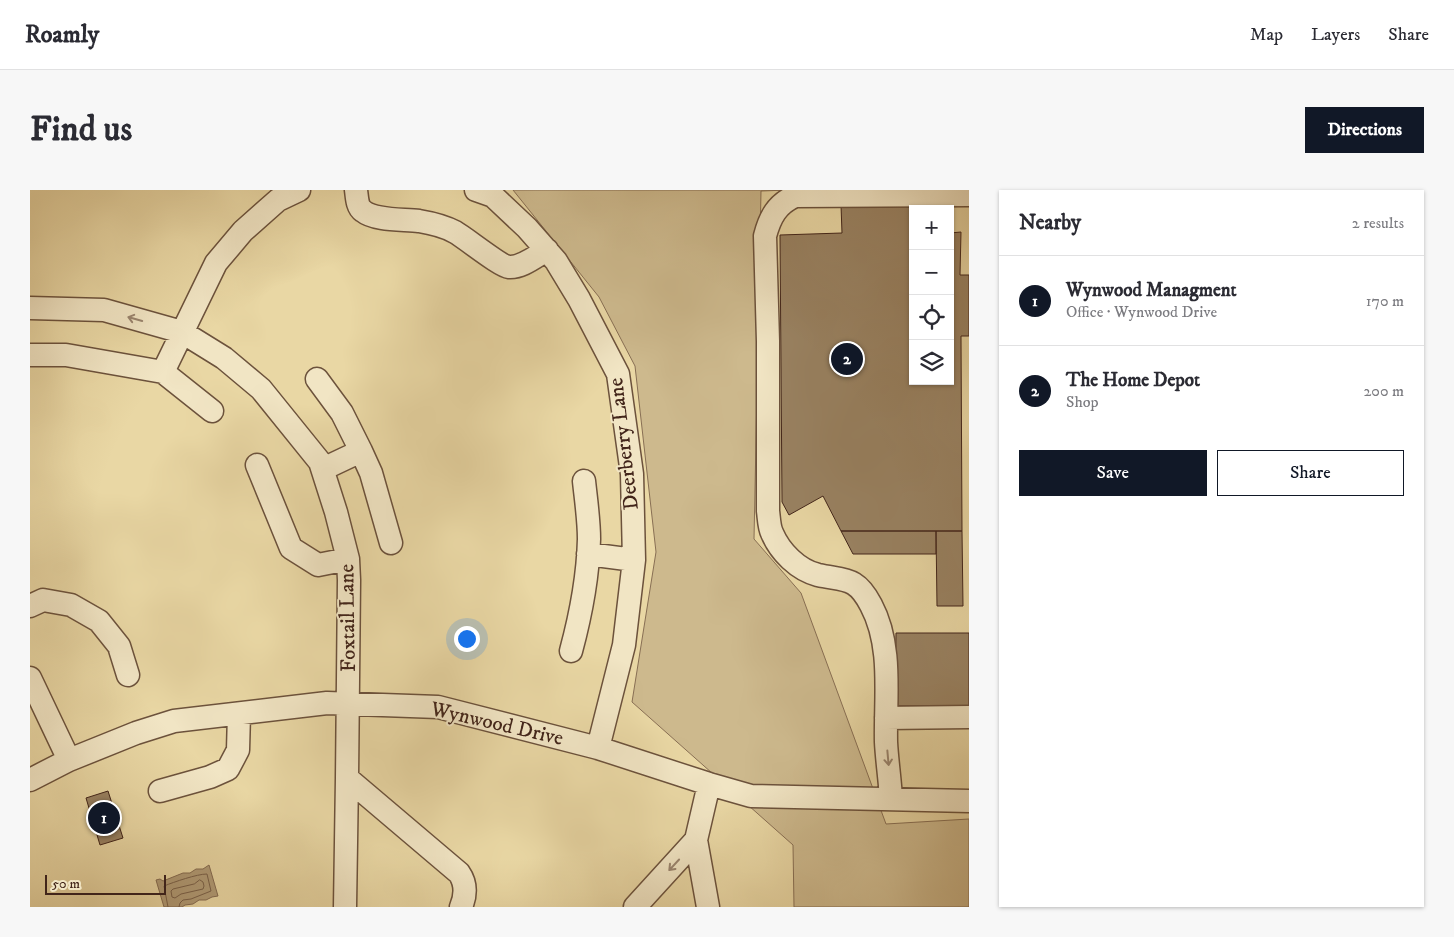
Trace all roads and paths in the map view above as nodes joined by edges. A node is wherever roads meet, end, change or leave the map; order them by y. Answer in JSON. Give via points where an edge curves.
{"nodes":[{"id":1,"x":299,"y":190,"type":"edge"},
{"id":2,"x":356,"y":190,"type":"edge"},
{"id":3,"x":476,"y":190,"type":"edge"},
{"id":4,"x":969,"y":195,"type":"edge"},
{"id":5,"x":547,"y":250,"type":"junction"},
{"id":6,"x":30,"y":308,"type":"edge"},
{"id":7,"x":182,"y":332,"type":"junction"},
{"id":8,"x":30,"y":354,"type":"edge"},
{"id":9,"x":163,"y":372,"type":"junction"},
{"id":10,"x":317,"y":378,"type":"dead end"},
{"id":11,"x":212,"y":411,"type":"dead end"},
{"id":12,"x":361,"y":451,"type":"junction"},
{"id":13,"x":257,"y":465,"type":"dead end"},
{"id":14,"x":323,"y":469,"type":"junction"},
{"id":15,"x":584,"y":481,"type":"dead end"},
{"id":16,"x":391,"y":543,"type":"dead end"},
{"id":17,"x":588,"y":554,"type":"junction"},
{"id":18,"x":348,"y":559,"type":"junction"},
{"id":19,"x":634,"y":560,"type":"junction"},
{"id":20,"x":31,"y":604,"type":"edge"},
{"id":21,"x":571,"y":650,"type":"dead end"},
{"id":22,"x":128,"y":675,"type":"dead end"},
{"id":23,"x":30,"y":678,"type":"edge"},
{"id":24,"x":349,"y":705,"type":"junction"},
{"id":25,"x":239,"y":714,"type":"junction"},
{"id":26,"x":969,"y":717,"type":"edge"},
{"id":27,"x":886,"y":718,"type":"junction"},
{"id":28,"x":598,"y":748,"type":"junction"},
{"id":29,"x":69,"y":760,"type":"junction"},
{"id":30,"x":347,"y":778,"type":"junction"},
{"id":31,"x":30,"y":780,"type":"edge"},
{"id":32,"x":709,"y":784,"type":"junction"},
{"id":33,"x":160,"y":791,"type":"dead end"},
{"id":34,"x":891,"y":799,"type":"junction"},
{"id":35,"x":969,"y":801,"type":"edge"},
{"id":36,"x":696,"y":840,"type":"junction"},
{"id":37,"x":345,"y":907,"type":"edge"},
{"id":38,"x":461,"y":907,"type":"edge"},
{"id":39,"x":635,"y":907,"type":"edge"},
{"id":40,"x":708,"y":907,"type":"edge"}],
"edges":[{"from":1,"to":7,"type":"street","via":[[278,200],[243,231],[216,263]]},
{"from":2,"to":5,"type":"street","via":[[358,204],[367,214],[420,221],[450,230],[507,267],[515,267]]},
{"from":3,"to":5,"type":"street","name":"Deerberry Lane","via":[[493,196]]},
{"from":4,"to":27,"type":"street","via":[[795,196],[775,212],[765,236],[768,511],[771,532],[778,546],[793,562],[817,574],[850,581],[859,587],[871,604],[885,642]]},
{"from":5,"to":19,"type":"street","name":"Deerberry Lane","via":[[579,299],[618,374],[632,474]]},
{"from":7,"to":6,"type":"street","name":"Foxtail Lane","one_way":true,"via":[[104,310]]},
{"from":7,"to":9,"type":"street"},
{"from":7,"to":14,"type":"street","name":"Foxtail Lane","via":[[224,358],[261,389]]},
{"from":8,"to":9,"type":"street","via":[[66,355]]},
{"from":9,"to":11,"type":"street"},
{"from":10,"to":12,"type":"street","via":[[342,413]]},
{"from":12,"to":14,"type":"street"},
{"from":12,"to":16,"type":"street","via":[[371,473]]},
{"from":13,"to":18,"type":"street","via":[[291,548],[318,565]]},
{"from":14,"to":18,"type":"street","name":"Foxtail Lane"},
{"from":15,"to":17,"type":"street"},
{"from":17,"to":19,"type":"street"},
{"from":17,"to":21,"type":"street","via":[[584,595]]},
{"from":18,"to":24,"type":"street","name":"Foxtail Lane"},
{"from":19,"to":28,"type":"street","name":"Deerberry Lane","via":[[624,645]]},
{"from":20,"to":22,"type":"street","via":[[42,600],[71,604],[99,621],[119,646]]},
{"from":23,"to":29,"type":"street"},
{"from":24,"to":25,"type":"street","name":"Wynwood Drive","via":[[327,703]]},
{"from":24,"to":28,"type":"street","name":"Wynwood Drive","via":[[438,707]]},
{"from":24,"to":30,"type":"street","name":"Foxtail Lane"},
{"from":25,"to":29,"type":"street","name":"Wynwood Drive","via":[[174,722],[136,733]]},
{"from":25,"to":33,"type":"street","via":[[238,750],[228,769]]},
{"from":26,"to":27,"type":"street"},
{"from":27,"to":34,"type":"street","one_way":true},
{"from":28,"to":32,"type":"street","name":"Wynwood Drive"},
{"from":29,"to":31,"type":"street","name":"Wynwood Drive"},
{"from":30,"to":37,"type":"street","name":"Foxtail Lane"},
{"from":30,"to":38,"type":"street","via":[[458,873],[464,881]]},
{"from":32,"to":34,"type":"street","name":"Wynwood Drive","via":[[751,796]]},
{"from":32,"to":36,"type":"street"},
{"from":34,"to":35,"type":"street","name":"Wynwood Drive"},
{"from":36,"to":39,"type":"street","one_way":true},
{"from":36,"to":40,"type":"street"}]}
